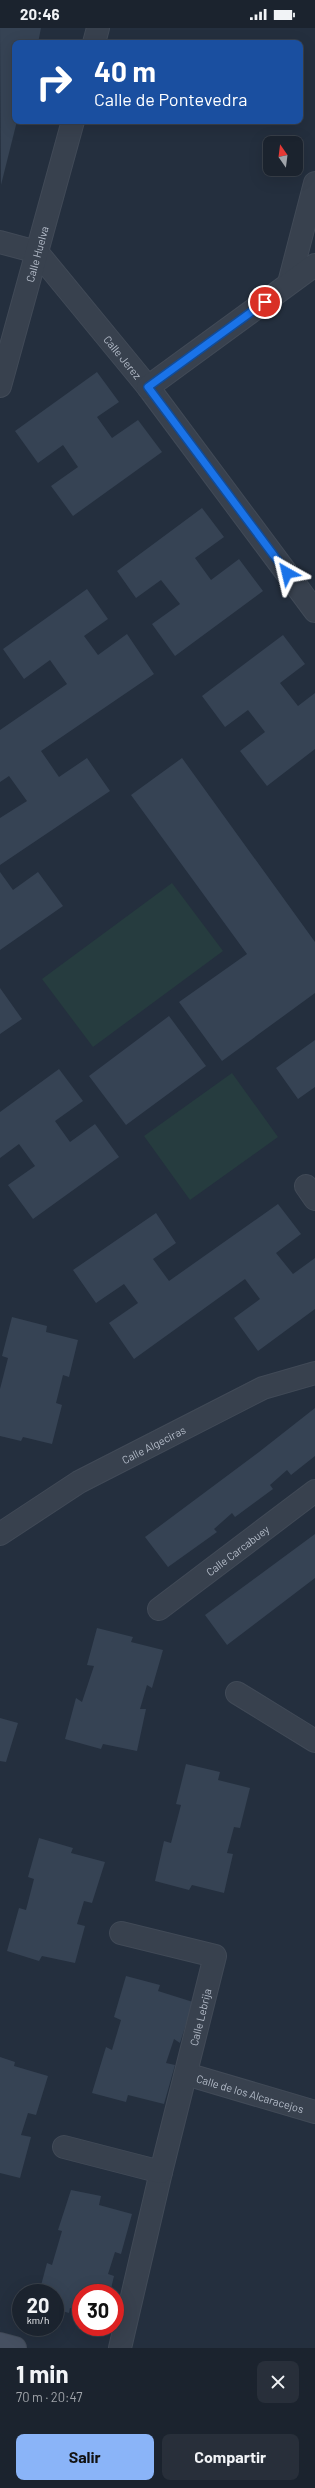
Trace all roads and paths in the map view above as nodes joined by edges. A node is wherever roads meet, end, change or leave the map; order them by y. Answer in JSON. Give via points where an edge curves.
{"nodes":[{"id":1,"x":98,"y":28,"type":"edge"},
{"id":2,"x":95,"y":40,"type":"edge"},
{"id":3,"x":72,"y":124,"type":"edge"},
{"id":4,"x":315,"y":182,"type":"edge"},
{"id":5,"x":0,"y":242,"type":"edge"},
{"id":6,"x":37,"y":252,"type":"junction"},
{"id":7,"x":315,"y":265,"type":"edge"},
{"id":8,"x":289,"y":283,"type":"junction"},
{"id":9,"x":0,"y":386,"type":"edge"},
{"id":10,"x":148,"y":387,"type":"junction"},
{"id":11,"x":315,"y":611,"type":"edge"},
{"id":12,"x":315,"y":1373,"type":"edge"},
{"id":13,"x":315,"y":1491,"type":"edge"},
{"id":14,"x":0,"y":1534,"type":"edge"},
{"id":15,"x":159,"y":1609,"type":"dead end"},
{"id":16,"x":237,"y":1693,"type":"dead end"},
{"id":17,"x":315,"y":1741,"type":"edge"},
{"id":18,"x":121,"y":1933,"type":"dead end"},
{"id":19,"x":186,"y":2074,"type":"junction"},
{"id":20,"x":315,"y":2112,"type":"edge"},
{"id":21,"x":64,"y":2148,"type":"dead end"},
{"id":22,"x":161,"y":2172,"type":"junction"},
{"id":23,"x":0,"y":2344,"type":"edge"},
{"id":24,"x":15,"y":2348,"type":"edge"},
{"id":25,"x":120,"y":2348,"type":"edge"}],
"edges":[{"from":1,"to":2,"type":"street"},
{"from":3,"to":6,"type":"street","name":"Calle Huelva"},
{"from":4,"to":8,"type":"street"},
{"from":5,"to":6,"type":"street"},
{"from":6,"to":9,"type":"street","name":"Calle Huelva"},
{"from":6,"to":10,"type":"street","name":"Calle Jerez"},
{"from":7,"to":8,"type":"street"},
{"from":8,"to":10,"type":"street"},
{"from":10,"to":11,"type":"street","name":"Calle Jerez"},
{"from":12,"to":14,"type":"street","name":"Calle Algeciras","via":[[263,1388],[79,1482]]},
{"from":13,"to":15,"type":"street","name":"Calle Carcabuey"},
{"from":16,"to":17,"type":"street"},
{"from":18,"to":19,"type":"street","name":"Calle Lebrija","via":[[215,1956]]},
{"from":19,"to":20,"type":"street","name":"Calle de los Alcaracejos"},
{"from":19,"to":22,"type":"street","name":"Calle Lebrija"},
{"from":21,"to":22,"type":"street"},
{"from":22,"to":25,"type":"street","name":"Calle Lebrija"},
{"from":23,"to":24,"type":"main road"}]}
